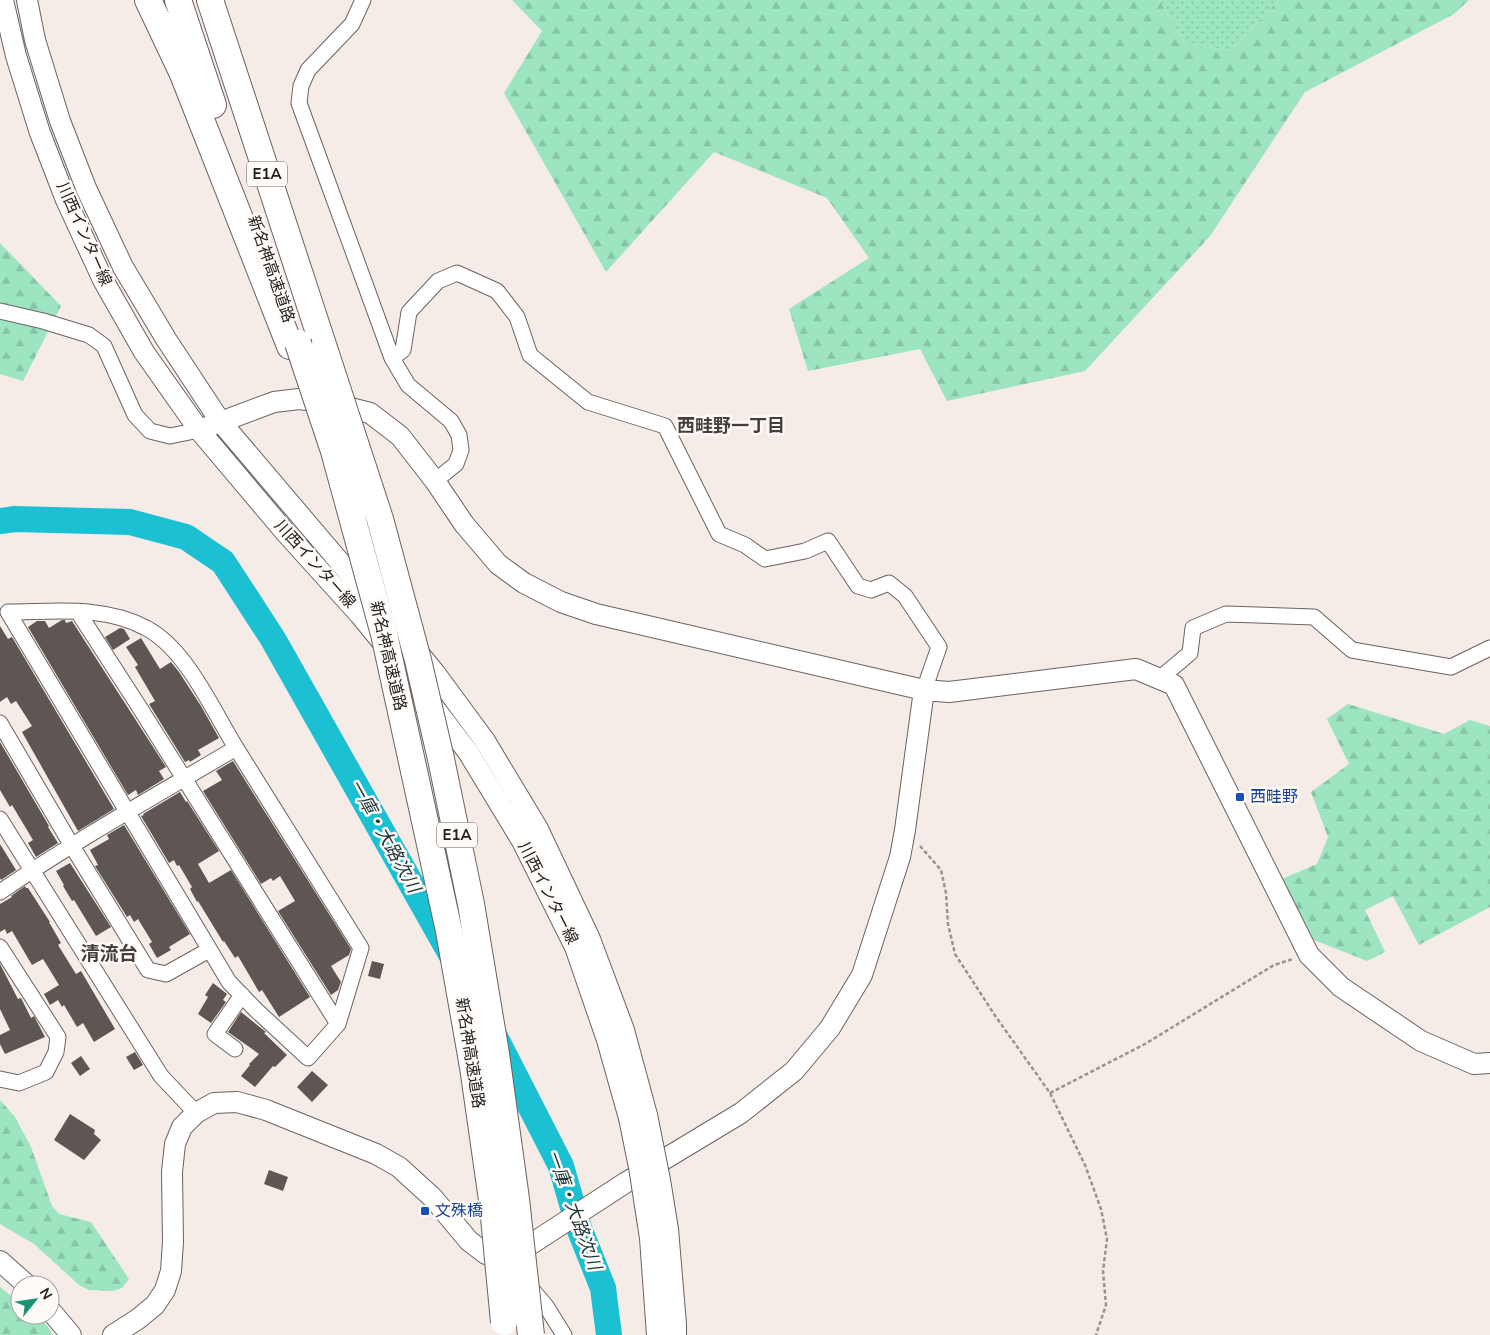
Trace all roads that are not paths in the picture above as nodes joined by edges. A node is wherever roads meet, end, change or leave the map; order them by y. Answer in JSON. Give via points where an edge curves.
{"nodes":[{"id":1,"x":3,"y":0,"type":"edge"},
{"id":2,"x":27,"y":0,"type":"edge"},
{"id":3,"x":148,"y":0,"type":"edge"},
{"id":4,"x":178,"y":0,"type":"edge"},
{"id":5,"x":210,"y":0,"type":"edge"},
{"id":6,"x":363,"y":0,"type":"edge"},
{"id":7,"x":0,"y":312,"type":"edge"},
{"id":8,"x":294,"y":344,"type":"junction"},
{"id":9,"x":392,"y":358,"type":"junction"},
{"id":10,"x":220,"y":421,"type":"junction"},
{"id":11,"x":198,"y":430,"type":"junction"},
{"id":12,"x":435,"y":481,"type":"junction"},
{"id":13,"x":78,"y":612,"type":"junction"},
{"id":14,"x":4,"y":613,"type":"edge"},
{"id":15,"x":1490,"y":648,"type":"edge"},
{"id":16,"x":1159,"y":679,"type":"junction"},
{"id":17,"x":924,"y":690,"type":"junction"},
{"id":18,"x":0,"y":724,"type":"edge"},
{"id":19,"x":236,"y":748,"type":"junction"},
{"id":20,"x":184,"y":779,"type":"junction"},
{"id":21,"x":128,"y":811,"type":"junction"},
{"id":22,"x":0,"y":819,"type":"edge"},
{"id":23,"x":72,"y":846,"type":"junction"},
{"id":24,"x":31,"y":870,"type":"junction"},
{"id":25,"x":0,"y":892,"type":"edge"},
{"id":26,"x":0,"y":947,"type":"edge"},
{"id":27,"x":209,"y":950,"type":"junction"},
{"id":28,"x":242,"y":995,"type":"junction"},
{"id":29,"x":338,"y":1024,"type":"junction"},
{"id":30,"x":235,"y":1049,"type":"dead end"},
{"id":31,"x":1490,"y":1063,"type":"edge"},
{"id":32,"x":0,"y":1079,"type":"edge"},
{"id":33,"x":196,"y":1113,"type":"junction"},
{"id":34,"x":638,"y":1116,"type":"junction"},
{"id":35,"x":508,"y":1260,"type":"junction"},
{"id":36,"x":0,"y":1261,"type":"edge"},
{"id":37,"x":16,"y":1275,"type":"edge"},
{"id":38,"x":60,"y":1322,"type":"edge"},
{"id":39,"x":505,"y":1329,"type":"edge"},
{"id":40,"x":71,"y":1335,"type":"edge"},
{"id":41,"x":112,"y":1335,"type":"edge"},
{"id":42,"x":531,"y":1335,"type":"edge"},
{"id":43,"x":564,"y":1335,"type":"edge"},
{"id":44,"x":657,"y":1335,"type":"edge"},
{"id":45,"x":676,"y":1335,"type":"edge"}],
"edges":[{"from":1,"to":11,"type":"street","name":"川西インター線","via":[[40,133],[66,200],[103,280],[144,352]]},
{"from":2,"to":10,"type":"street","name":"川西インター線","via":[[35,40],[86,188],[123,267]]},
{"from":3,"to":8,"type":"highway","via":[[183,74]]},
{"from":4,"to":8,"type":"highway","name":"新名神高速道路","number":"E1A"},
{"from":5,"to":42,"type":"highway","name":"新名神高速道路","number":"E1A","bridge":true,"via":[[380,519],[418,660],[471,904],[496,1054]]},
{"from":6,"to":9,"type":"street","via":[[352,24],[308,70],[301,86],[299,103]]},
{"from":7,"to":11,"type":"street","via":[[89,335],[104,346],[135,415],[150,431],[170,436]]},
{"from":8,"to":39,"type":"highway","name":"新名神高速道路","number":"E1A","bridge":true,"via":[[334,451],[384,634],[449,931],[475,1076]]},
{"from":9,"to":12,"type":"street","via":[[408,385],[450,421],[459,435],[462,450],[456,464]]},
{"from":9,"to":17,"type":"street","via":[[403,350],[409,312],[438,281],[457,273],[497,291],[517,317],[530,355],[588,402],[665,426],[719,534],[745,545],[765,559],[805,551],[828,541],[858,586],[871,590],[889,583],[905,596],[939,647]]},
{"from":10,"to":11,"type":"street"},
{"from":10,"to":12,"type":"street","via":[[274,402],[299,399],[370,413],[400,436]]},
{"from":10,"to":34,"type":"street","name":"川西インター線","via":[[435,673],[490,749],[538,829],[590,939],[624,1030]]},
{"from":11,"to":34,"type":"street","name":"川西インター線","via":[[360,615],[468,752],[522,841],[575,947],[607,1040]]},
{"from":12,"to":17,"type":"street","via":[[464,524],[498,564],[524,583],[561,602],[596,614]]},
{"from":13,"to":14,"type":"street"},
{"from":13,"to":19,"type":"street","via":[[97,612],[133,622],[164,640],[184,662]]},
{"from":13,"to":20,"type":"street"},
{"from":14,"to":21,"type":"street"},
{"from":15,"to":16,"type":"street","via":[[1451,666],[1352,650],[1314,617],[1226,614],[1193,628],[1190,653]]},
{"from":16,"to":17,"type":"street","via":[[1136,668],[949,692]]},
{"from":16,"to":31,"type":"street","via":[[1174,685],[1310,954],[1341,988],[1421,1041],[1474,1064]]},
{"from":17,"to":35,"type":"street","via":[[900,857],[862,976],[830,1028],[794,1071],[740,1113]]},
{"from":18,"to":23,"type":"street"},
{"from":19,"to":20,"type":"street"},
{"from":19,"to":29,"type":"street","via":[[361,948]]},
{"from":20,"to":21,"type":"street"},
{"from":20,"to":29,"type":"street"},
{"from":21,"to":23,"type":"street"},
{"from":21,"to":27,"type":"street"},
{"from":22,"to":24,"type":"street"},
{"from":23,"to":24,"type":"street"},
{"from":23,"to":27,"type":"street","via":[[148,970],[166,974]]},
{"from":24,"to":25,"type":"street"},
{"from":24,"to":33,"type":"street","via":[[161,1076]]},
{"from":26,"to":32,"type":"street","via":[[58,1038],[56,1052],[46,1072],[19,1083]]},
{"from":27,"to":28,"type":"street","via":[[228,982]]},
{"from":28,"to":29,"type":"street","via":[[308,1058]]},
{"from":28,"to":30,"type":"street","via":[[215,1034]]},
{"from":33,"to":35,"type":"street","via":[[214,1103],[237,1102],[266,1110],[376,1154],[406,1173],[486,1254]]},
{"from":33,"to":41,"type":"street","via":[[182,1127],[175,1144],[171,1271],[164,1290],[154,1305],[138,1319]]},
{"from":34,"to":44,"type":"street","name":"川西インター線","bridge":true,"via":[[639,1167],[650,1238]]},
{"from":34,"to":45,"type":"street","name":"川西インター線","bridge":true,"via":[[660,1180],[668,1229]]},
{"from":35,"to":43,"type":"street","via":[[546,1306]]},
{"from":36,"to":37,"type":"street"},
{"from":38,"to":40,"type":"street"}]}
